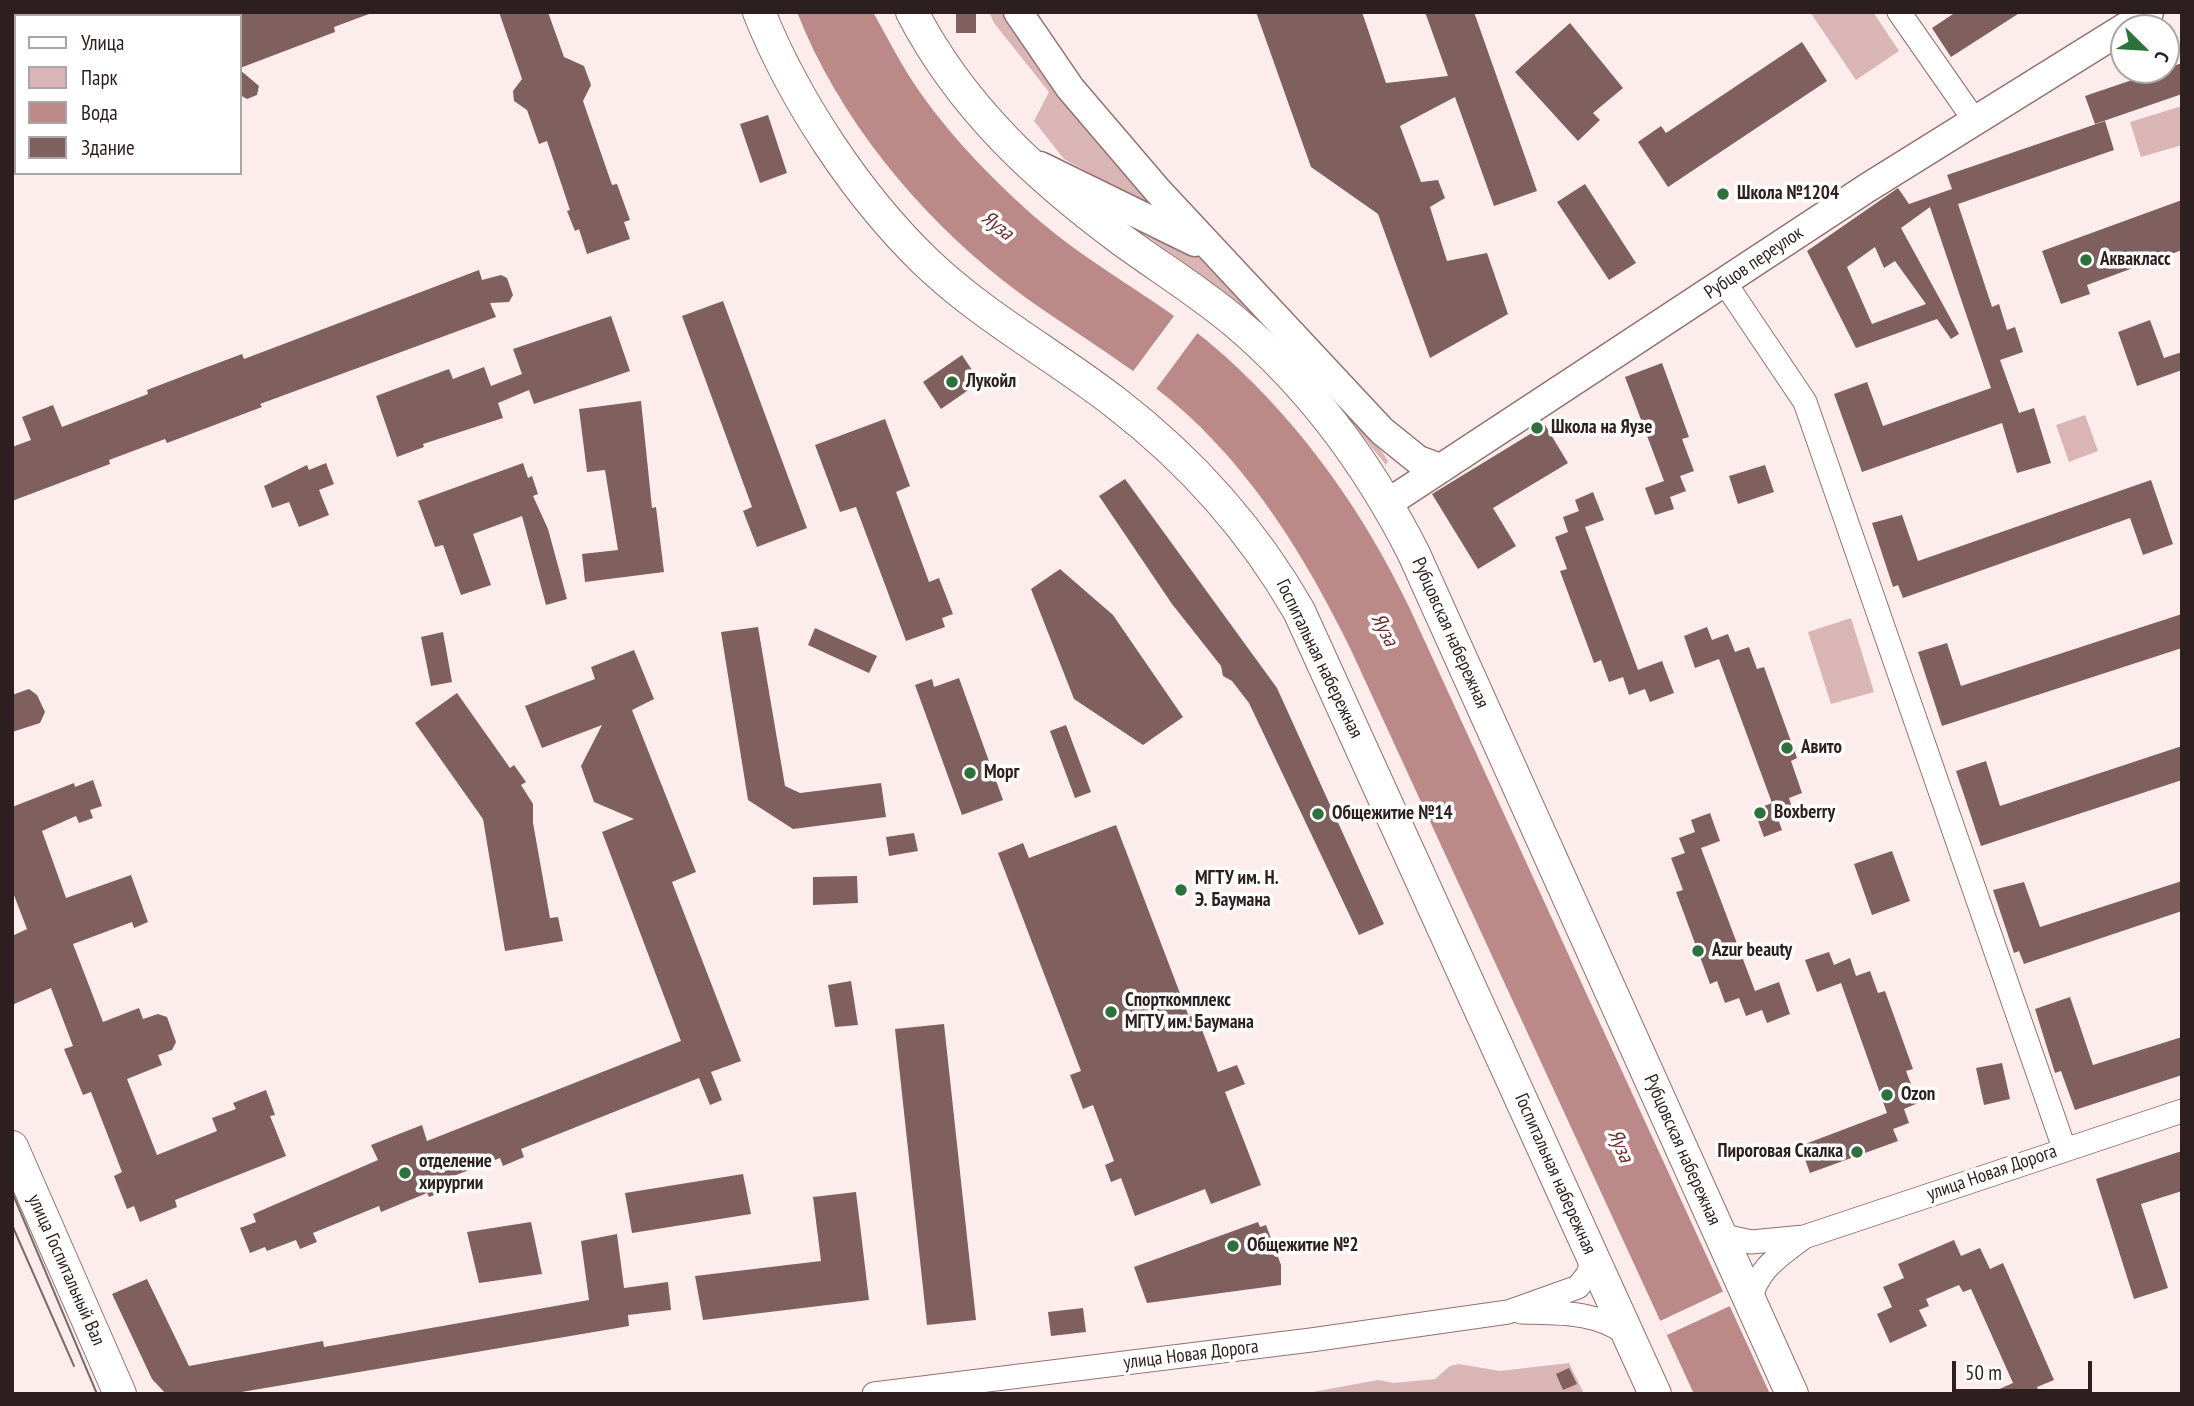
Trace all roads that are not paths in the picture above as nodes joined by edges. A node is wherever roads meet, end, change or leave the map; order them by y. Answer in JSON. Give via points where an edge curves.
{"nodes":[{"id":1,"x":759,"y":12,"type":"edge"},
{"id":2,"x":912,"y":12,"type":"edge"},
{"id":3,"x":1018,"y":12,"type":"edge"},
{"id":4,"x":1899,"y":12,"type":"edge"},
{"id":5,"x":2110,"y":37,"type":"edge"},
{"id":6,"x":1975,"y":121,"type":"junction"},
{"id":7,"x":1021,"y":158,"type":"junction"},
{"id":8,"x":1231,"y":269,"type":"junction"},
{"id":9,"x":1725,"y":283,"type":"junction"},
{"id":10,"x":1348,"y":395,"type":"junction"},
{"id":11,"x":1440,"y":468,"type":"junction"},
{"id":12,"x":1368,"y":473,"type":"junction"},
{"id":13,"x":1388,"y":503,"type":"junction"},
{"id":14,"x":2182,"y":1111,"type":"edge"},
{"id":15,"x":12,"y":1147,"type":"edge"},
{"id":16,"x":2064,"y":1148,"type":"junction"},
{"id":17,"x":1720,"y":1235,"type":"junction"},
{"id":18,"x":1804,"y":1237,"type":"junction"},
{"id":19,"x":1592,"y":1254,"type":"junction"},
{"id":20,"x":1751,"y":1301,"type":"junction"},
{"id":21,"x":1508,"y":1312,"type":"junction"},
{"id":22,"x":1629,"y":1335,"type":"junction"},
{"id":23,"x":120,"y":1394,"type":"edge"},
{"id":24,"x":874,"y":1394,"type":"edge"},
{"id":25,"x":1655,"y":1394,"type":"edge"},
{"id":26,"x":1792,"y":1394,"type":"edge"}],
"edges":[{"from":1,"to":19,"type":"main road","name":"Госпитальная набережная","via":[[772,47],[816,124],[854,179],[925,260],[999,323],[1148,429],[1215,492],[1271,562],[1299,611]]},
{"from":2,"to":7,"type":"main road","name":"Рубцовская набережная","via":[[933,51],[977,111]]},
{"from":3,"to":8,"type":"street","via":[[1070,88]]},
{"from":4,"to":6,"type":"street"},
{"from":5,"to":6,"type":"street","name":"Рубцов переулок"},
{"from":6,"to":9,"type":"street","name":"Рубцов переулок"},
{"from":7,"to":8,"type":"street","via":[[1175,230]]},
{"from":7,"to":12,"type":"main road","name":"Рубцовская набережная","via":[[1123,241],[1235,322],[1322,410]]},
{"from":8,"to":10,"type":"street"},
{"from":9,"to":11,"type":"street","name":"Рубцов переулок"},
{"from":9,"to":16,"type":"street","via":[[1805,402]]},
{"from":10,"to":11,"type":"street","via":[[1418,460]]},
{"from":10,"to":12,"type":"street"},
{"from":11,"to":13,"type":"street","name":"Рубцов переулок"},
{"from":12,"to":13,"type":"main road","name":"Рубцовская набережная"},
{"from":13,"to":17,"type":"main road","name":"Рубцовская набережная"},
{"from":14,"to":16,"type":"street","name":"улица Новая Дорога"},
{"from":15,"to":23,"type":"main road","name":"улица Госпитальный Вал"},
{"from":16,"to":18,"type":"street","name":"улица Новая Дорога"},
{"from":17,"to":18,"type":"street","name":"улица Новая Дорога","via":[[1751,1242]]},
{"from":17,"to":20,"type":"main road","name":"Рубцовская набережная"},
{"from":18,"to":20,"type":"street","name":"улица Новая Дорога","via":[[1764,1268]]},
{"from":19,"to":21,"type":"street","name":"улица Новая Дорога","via":[[1589,1273],[1578,1287]]},
{"from":19,"to":22,"type":"main road","name":"Госпитальная набережная"},
{"from":20,"to":26,"type":"main road","name":"Рубцовская набережная"},
{"from":21,"to":22,"type":"street","name":"улица Новая Дорога","via":[[1583,1314]]},
{"from":21,"to":24,"type":"street","name":"улица Новая Дорога"},
{"from":22,"to":25,"type":"main road","name":"Госпитальная набережная"}]}
